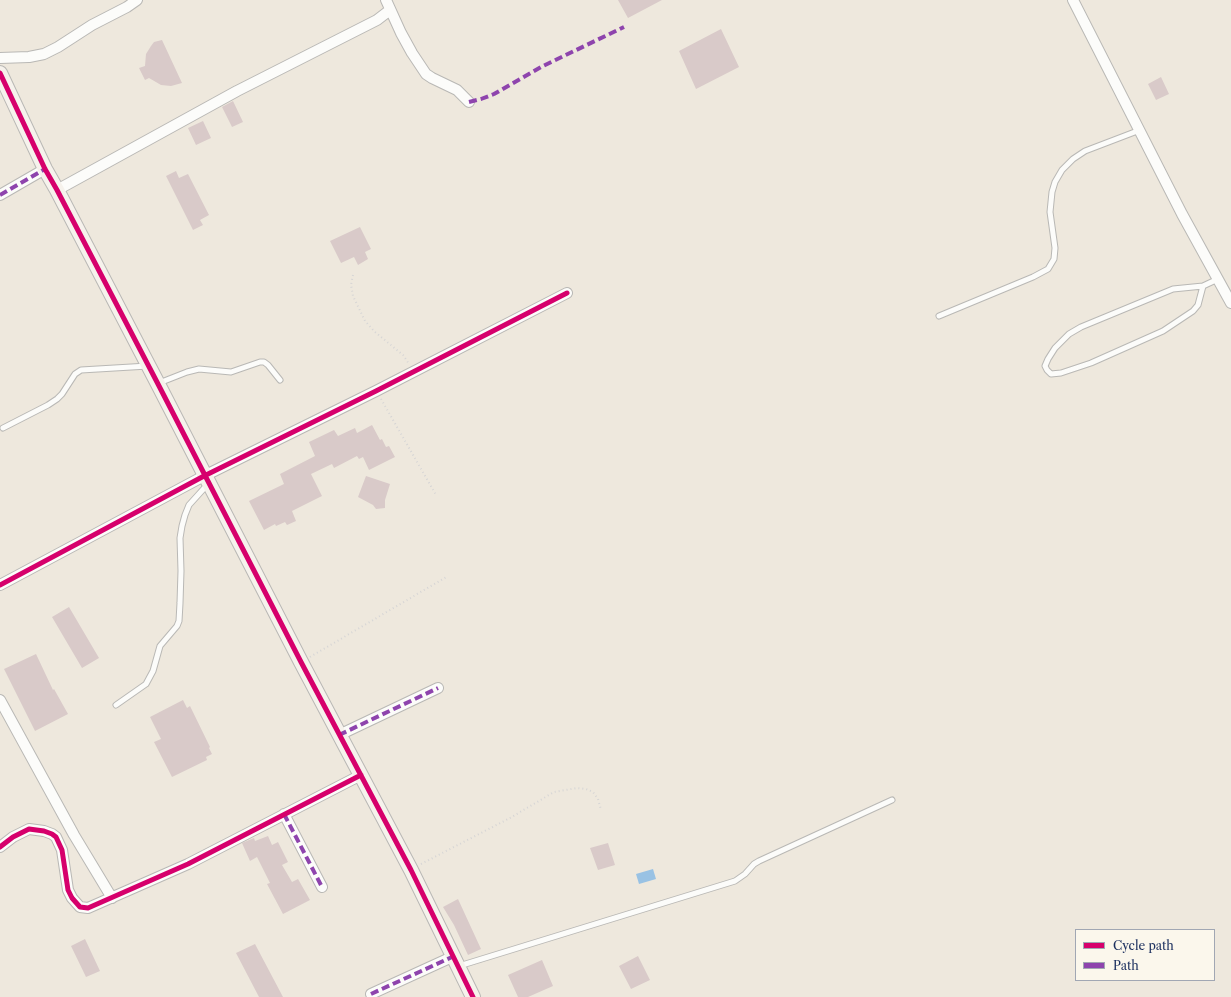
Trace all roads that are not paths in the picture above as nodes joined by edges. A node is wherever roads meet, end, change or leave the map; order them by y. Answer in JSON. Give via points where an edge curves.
{"nodes":[{"id":1,"x":137,"y":0,"type":"edge"},
{"id":2,"x":1073,"y":0,"type":"edge"},
{"id":3,"x":388,"y":5,"type":"edge"},
{"id":4,"x":0,"y":58,"type":"edge"},
{"id":5,"x":0,"y":73,"type":"edge"},
{"id":6,"x":469,"y":102,"type":"dead end"},
{"id":7,"x":1140,"y":130,"type":"junction"},
{"id":8,"x":45,"y":169,"type":"junction"},
{"id":9,"x":57,"y":190,"type":"junction"},
{"id":10,"x":0,"y":194,"type":"edge"},
{"id":11,"x":1218,"y":279,"type":"junction"},
{"id":12,"x":1203,"y":286,"type":"junction"},
{"id":13,"x":567,"y":294,"type":"dead end"},
{"id":14,"x":1231,"y":303,"type":"edge"},
{"id":15,"x":939,"y":316,"type":"dead end"},
{"id":16,"x":148,"y":366,"type":"junction"},
{"id":17,"x":280,"y":380,"type":"dead end"},
{"id":18,"x":158,"y":384,"type":"junction"},
{"id":19,"x":3,"y":428,"type":"dead end"},
{"id":20,"x":207,"y":480,"type":"junction"},
{"id":21,"x":0,"y":585,"type":"edge"},
{"id":22,"x":438,"y":688,"type":"dead end"},
{"id":23,"x":0,"y":700,"type":"edge"},
{"id":24,"x":116,"y":705,"type":"dead end"},
{"id":25,"x":3,"y":711,"type":"edge"},
{"id":26,"x":339,"y":735,"type":"junction"},
{"id":27,"x":361,"y":775,"type":"junction"},
{"id":28,"x":892,"y":800,"type":"dead end"},
{"id":29,"x":284,"y":814,"type":"junction"},
{"id":30,"x":0,"y":847,"type":"edge"},
{"id":31,"x":322,"y":887,"type":"dead end"},
{"id":32,"x":112,"y":898,"type":"junction"},
{"id":33,"x":455,"y":962,"type":"junction"},
{"id":34,"x":371,"y":994,"type":"dead end"},
{"id":35,"x":473,"y":997,"type":"edge"}],
"edges":[{"from":1,"to":4,"type":"street","via":[[44,54]]},
{"from":2,"to":7,"type":"street"},
{"from":3,"to":6,"type":"street","via":[[412,53],[426,74],[457,90]]},
{"from":3,"to":9,"type":"street","via":[[377,20],[237,91]]},
{"from":5,"to":8,"type":"street"},
{"from":7,"to":11,"type":"street"},
{"from":7,"to":15,"type":"lane","via":[[1085,151],[1062,170],[1052,192],[1050,212],[1055,248],[1054,259],[1048,269]]},
{"from":8,"to":9,"type":"street"},
{"from":8,"to":10,"type":"street"},
{"from":9,"to":16,"type":"street"},
{"from":11,"to":12,"type":"lane"},
{"from":11,"to":14,"type":"street"},
{"from":12,"to":12,"type":"lane","via":[[1198,305],[1193,311],[1164,331],[1091,363],[1061,373],[1051,374],[1047,370],[1045,366],[1055,348],[1069,334],[1081,327],[1173,289]]},
{"from":13,"to":20,"type":"street"},
{"from":16,"to":18,"type":"street"},
{"from":16,"to":19,"type":"lane","via":[[81,370],[75,374],[57,399]]},
{"from":17,"to":18,"type":"lane","via":[[268,365],[260,362],[231,372],[199,369]]},
{"from":18,"to":20,"type":"street"},
{"from":20,"to":21,"type":"street"},
{"from":20,"to":24,"type":"lane","via":[[189,506],[182,526],[177,626],[160,646],[153,671],[146,684]]},
{"from":20,"to":26,"type":"street"},
{"from":22,"to":26,"type":"street"},
{"from":23,"to":25,"type":"street"},
{"from":25,"to":32,"type":"street"},
{"from":26,"to":27,"type":"street"},
{"from":27,"to":29,"type":"street"},
{"from":27,"to":33,"type":"street","via":[[411,870]]},
{"from":28,"to":33,"type":"lane","via":[[759,861],[735,881]]},
{"from":29,"to":31,"type":"street"},
{"from":29,"to":32,"type":"street","via":[[188,864]]},
{"from":30,"to":32,"type":"street","via":[[13,837],[29,830],[48,832],[60,842],[68,890],[76,903],[80,907],[88,908]]},
{"from":33,"to":34,"type":"street"},
{"from":33,"to":35,"type":"street"}]}
